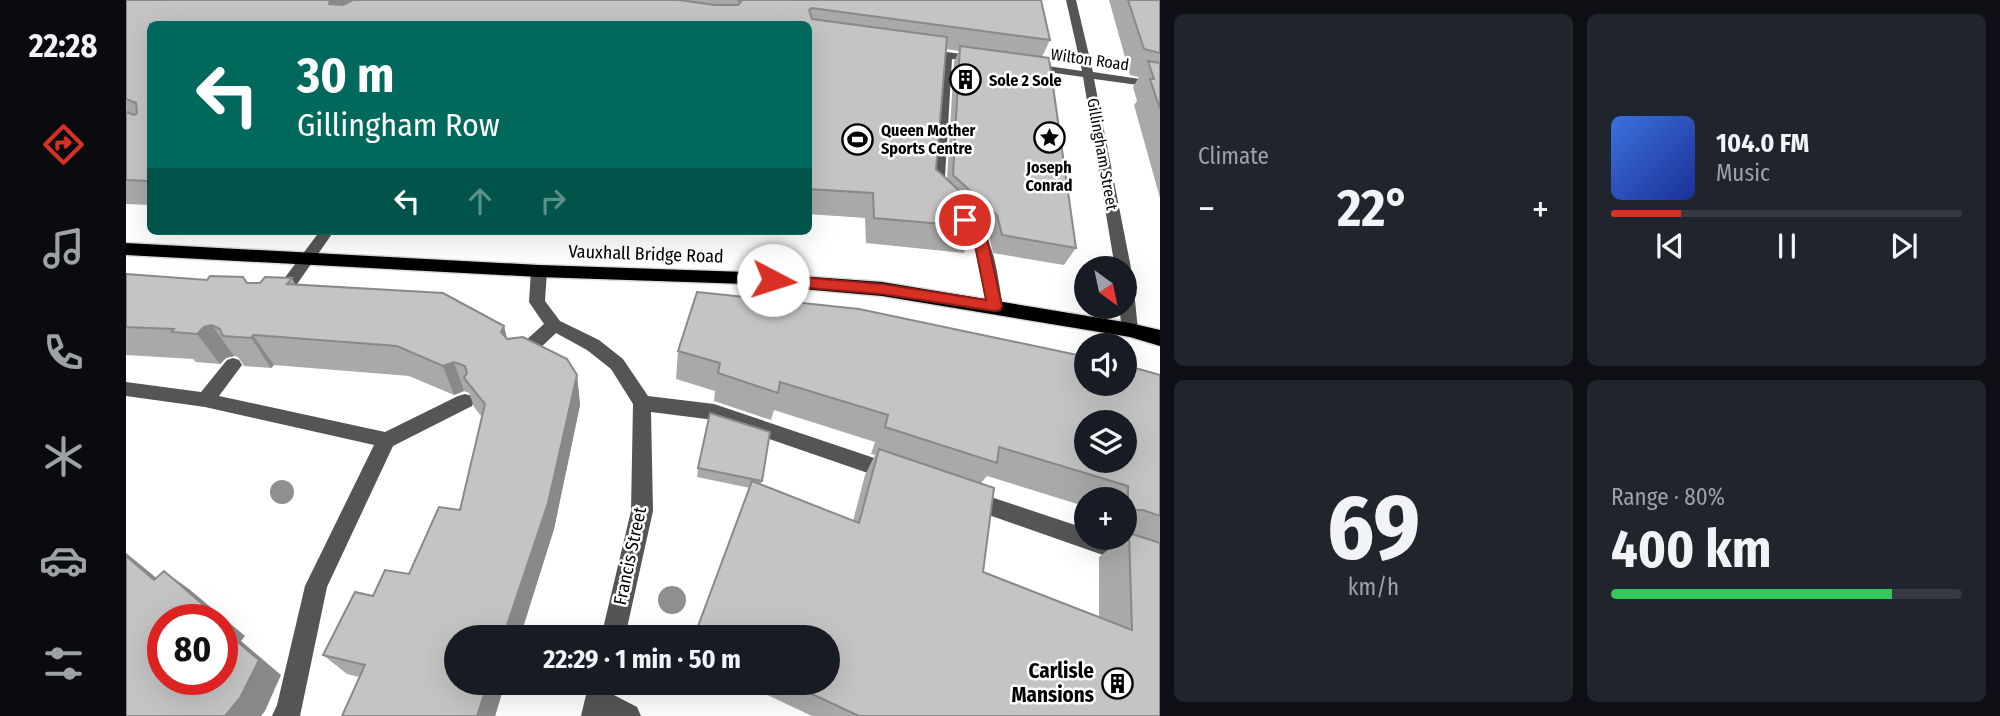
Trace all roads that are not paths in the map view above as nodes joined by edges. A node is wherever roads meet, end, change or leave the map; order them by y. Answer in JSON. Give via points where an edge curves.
{"nodes":[{"id":1,"x":1071,"y":0,"type":"edge"},
{"id":2,"x":909,"y":50,"type":"edge"},
{"id":3,"x":947,"y":55,"type":"junction"},
{"id":4,"x":985,"y":60,"type":"edge"},
{"id":5,"x":1011,"y":64,"type":"edge"},
{"id":6,"x":1089,"y":75,"type":"junction"},
{"id":7,"x":1160,"y":85,"type":"edge"},
{"id":8,"x":324,"y":235,"type":"edge"},
{"id":9,"x":126,"y":249,"type":"edge"},
{"id":10,"x":1121,"y":256,"type":"edge"},
{"id":11,"x":306,"y":259,"type":"junction"},
{"id":12,"x":539,"y":271,"type":"junction"},
{"id":13,"x":995,"y":306,"type":"junction"},
{"id":14,"x":272,"y":307,"type":"edge"},
{"id":15,"x":1129,"y":319,"type":"edge"},
{"id":16,"x":554,"y":325,"type":"junction"},
{"id":17,"x":1130,"y":330,"type":"junction"},
{"id":18,"x":1160,"y":338,"type":"edge"},
{"id":19,"x":520,"y":361,"type":"edge"},
{"id":20,"x":233,"y":365,"type":"edge"},
{"id":21,"x":126,"y":389,"type":"edge"},
{"id":22,"x":205,"y":400,"type":"junction"},
{"id":23,"x":465,"y":401,"type":"edge"},
{"id":24,"x":642,"y":403,"type":"junction"},
{"id":25,"x":386,"y":440,"type":"junction"},
{"id":26,"x":910,"y":479,"type":"edge"},
{"id":27,"x":949,"y":492,"type":"edge"},
{"id":28,"x":1160,"y":564,"type":"edge"},
{"id":29,"x":616,"y":625,"type":"edge"},
{"id":30,"x":598,"y":700,"type":"edge"},
{"id":31,"x":285,"y":716,"type":"edge"},
{"id":32,"x":628,"y":716,"type":"edge"}],
"edges":[{"from":1,"to":6,"type":"street","name":"Gillingham Street"},
{"from":2,"to":3,"type":"street"},
{"from":3,"to":4,"type":"street"},
{"from":3,"to":13,"type":"street","via":[[936,194],[979,234]]},
{"from":5,"to":6,"type":"street","name":"Wilton Road"},
{"from":6,"to":7,"type":"street","name":"Wilton Road"},
{"from":6,"to":10,"type":"street","name":"Gillingham Street"},
{"from":8,"to":11,"type":"street"},
{"from":9,"to":11,"type":"highway","name":"Vauxhall Bridge Road"},
{"from":11,"to":12,"type":"highway","name":"Vauxhall Bridge Road"},
{"from":11,"to":14,"type":"street"},
{"from":12,"to":13,"type":"highway","name":"Vauxhall Bridge Road","via":[[773,280],[882,289]]},
{"from":12,"to":16,"type":"street","via":[[537,302]]},
{"from":13,"to":17,"type":"highway","name":"Vauxhall Bridge Road"},
{"from":15,"to":17,"type":"street"},
{"from":16,"to":19,"type":"street"},
{"from":16,"to":24,"type":"street","via":[[593,345],[617,364]]},
{"from":17,"to":18,"type":"highway","name":"Vauxhall Bridge Road"},
{"from":20,"to":22,"type":"street"},
{"from":21,"to":22,"type":"street"},
{"from":22,"to":25,"type":"street"},
{"from":23,"to":25,"type":"street"},
{"from":24,"to":26,"type":"street","via":[[714,412]]},
{"from":24,"to":29,"type":"street","name":"Francis Street","via":[[642,511]]},
{"from":25,"to":31,"type":"street","via":[[316,586]]},
{"from":27,"to":28,"type":"street"},
{"from":30,"to":32,"type":"street"}]}
